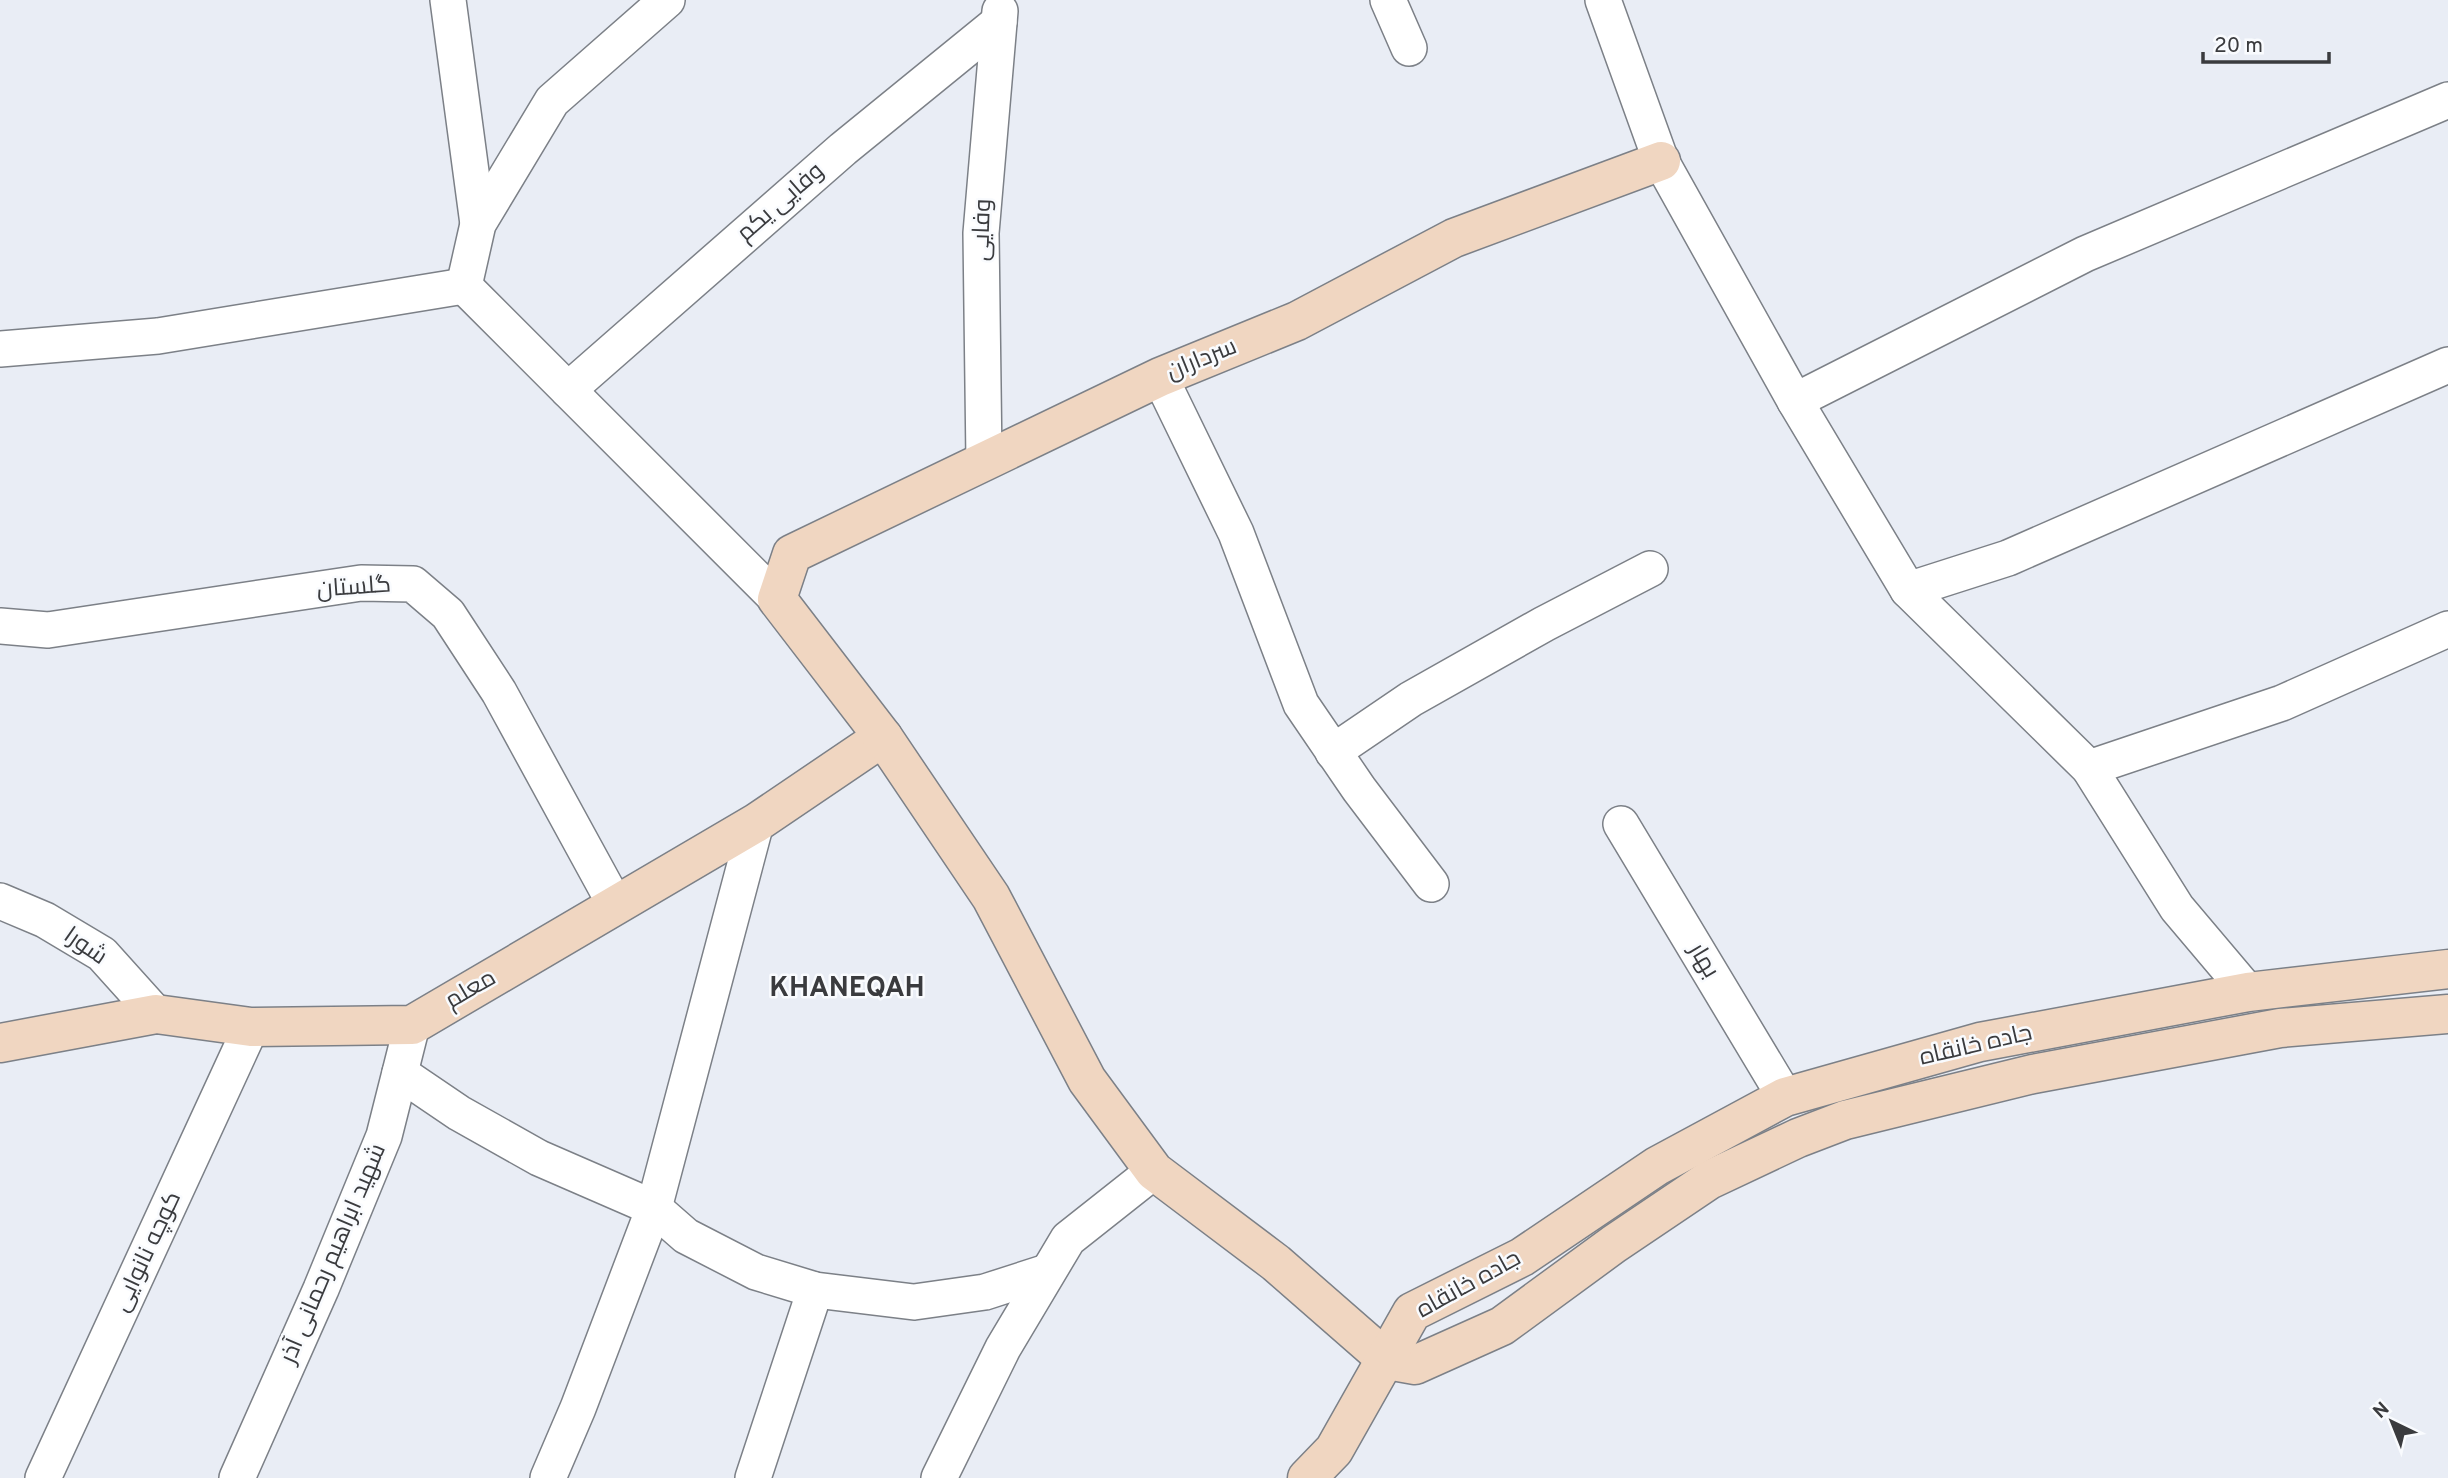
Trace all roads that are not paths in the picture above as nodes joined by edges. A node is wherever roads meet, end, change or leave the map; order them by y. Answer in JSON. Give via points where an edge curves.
{"nodes":[{"id":1,"x":448,"y":0,"type":"edge"},
{"id":2,"x":667,"y":0,"type":"edge"},
{"id":3,"x":1388,"y":0,"type":"edge"},
{"id":4,"x":1603,"y":0,"type":"edge"},
{"id":5,"x":1000,"y":11,"type":"edge"},
{"id":6,"x":1409,"y":48,"type":"dead end"},
{"id":7,"x":2448,"y":100,"type":"edge"},
{"id":8,"x":1661,"y":161,"type":"junction"},
{"id":9,"x":478,"y":224,"type":"junction"},
{"id":10,"x":464,"y":286,"type":"junction"},
{"id":11,"x":0,"y":349,"type":"edge"},
{"id":12,"x":2448,"y":365,"type":"edge"},
{"id":13,"x":1160,"y":377,"type":"junction"},
{"id":14,"x":568,"y":390,"type":"junction"},
{"id":15,"x":1795,"y":401,"type":"junction"},
{"id":16,"x":984,"y":461,"type":"junction"},
{"id":17,"x":1650,"y":569,"type":"dead end"},
{"id":18,"x":1908,"y":590,"type":"junction"},
{"id":19,"x":777,"y":599,"type":"junction"},
{"id":20,"x":0,"y":626,"type":"edge"},
{"id":21,"x":2448,"y":629,"type":"edge"},
{"id":22,"x":883,"y":737,"type":"junction"},
{"id":23,"x":1333,"y":752,"type":"junction"},
{"id":24,"x":2088,"y":768,"type":"junction"},
{"id":25,"x":756,"y":823,"type":"junction"},
{"id":26,"x":1621,"y":824,"type":"dead end"},
{"id":27,"x":1431,"y":884,"type":"dead end"},
{"id":28,"x":0,"y":901,"type":"edge"},
{"id":29,"x":616,"y":905,"type":"junction"},
{"id":30,"x":2448,"y":968,"type":"edge"},
{"id":31,"x":2248,"y":992,"type":"junction"},
{"id":32,"x":156,"y":1014,"type":"junction"},
{"id":33,"x":2448,"y":1014,"type":"edge"},
{"id":34,"x":412,"y":1025,"type":"junction"},
{"id":35,"x":251,"y":1027,"type":"junction"},
{"id":36,"x":0,"y":1044,"type":"edge"},
{"id":37,"x":400,"y":1073,"type":"junction"},
{"id":38,"x":1785,"y":1097,"type":"junction"},
{"id":39,"x":1154,"y":1171,"type":"junction"},
{"id":40,"x":654,"y":1208,"type":"junction"},
{"id":41,"x":1047,"y":1272,"type":"junction"},
{"id":42,"x":815,"y":1290,"type":"junction"},
{"id":43,"x":1387,"y":1360,"type":"junction"},
{"id":44,"x":43,"y":1478,"type":"edge"},
{"id":45,"x":237,"y":1478,"type":"edge"},
{"id":46,"x":548,"y":1478,"type":"edge"},
{"id":47,"x":753,"y":1478,"type":"edge"},
{"id":48,"x":939,"y":1478,"type":"edge"},
{"id":49,"x":1307,"y":1478,"type":"edge"}],
"edges":[{"from":1,"to":9,"type":"street"},
{"from":2,"to":9,"type":"street","via":[[552,100]]},
{"from":3,"to":6,"type":"street"},
{"from":4,"to":8,"type":"street"},
{"from":5,"to":14,"type":"street","name":"وفایی یکم"},
{"from":5,"to":16,"type":"street","name":"وفایی","via":[[981,233]]},
{"from":7,"to":15,"type":"street","via":[[2085,254]]},
{"from":8,"to":13,"type":"street","name":"سرداران","via":[[1454,238],[1297,321]]},
{"from":8,"to":15,"type":"street"},
{"from":9,"to":10,"type":"street"},
{"from":10,"to":11,"type":"street","via":[[158,336]]},
{"from":10,"to":14,"type":"street"},
{"from":12,"to":18,"type":"street","via":[[2008,558]]},
{"from":13,"to":16,"type":"street","name":"سرداران"},
{"from":13,"to":23,"type":"street","via":[[1236,533],[1301,704]]},
{"from":14,"to":19,"type":"street"},
{"from":15,"to":18,"type":"street"},
{"from":16,"to":19,"type":"street","name":"سرداران","via":[[792,554]]},
{"from":17,"to":23,"type":"street","via":[[1411,699]]},
{"from":18,"to":24,"type":"street"},
{"from":19,"to":22,"type":"street"},
{"from":20,"to":29,"type":"street","name":"گلستان","via":[[48,630],[361,583],[413,584],[448,614],[499,692]]},
{"from":21,"to":24,"type":"street","via":[[2282,703]]},
{"from":22,"to":25,"type":"street","name":"معلم"},
{"from":22,"to":39,"type":"street","via":[[991,897],[1087,1080]]},
{"from":23,"to":27,"type":"street"},
{"from":24,"to":31,"type":"street","via":[[2177,908]]},
{"from":25,"to":29,"type":"street","name":"معلم"},
{"from":25,"to":40,"type":"street"},
{"from":26,"to":38,"type":"street","name":"بهار"},
{"from":28,"to":32,"type":"street","name":"شورا","via":[[45,920],[102,954]]},
{"from":29,"to":34,"type":"street","name":"معلم"},
{"from":30,"to":31,"type":"street","name":"جاده خانقاه"},
{"from":31,"to":38,"type":"street","name":"جاده خانقاه","via":[[1980,1042]]},
{"from":32,"to":35,"type":"street","name":"معلم"},
{"from":32,"to":36,"type":"street","name":"معلم"},
{"from":33,"to":43,"type":"street","name":"جاده خانقاه","via":[[2280,1028],[2033,1074],[1845,1120],[1709,1180],[1502,1326],[1415,1364]]},
{"from":34,"to":35,"type":"street","name":"معلم"},
{"from":34,"to":37,"type":"street","name":"شهید ابراهیم رحمانی آذر"},
{"from":35,"to":44,"type":"street","name":"کوچه نانوایی"},
{"from":37,"to":40,"type":"street","via":[[459,1114],[538,1158]]},
{"from":37,"to":45,"type":"street","name":"شهید ابراهیم رحمانی آذر","via":[[384,1136]]},
{"from":38,"to":43,"type":"street","name":"جاده خانقاه","via":[[1657,1166],[1522,1257],[1412,1312]]},
{"from":39,"to":41,"type":"street","via":[[1068,1238]]},
{"from":39,"to":43,"type":"street","via":[[1276,1263]]},
{"from":40,"to":42,"type":"street","via":[[686,1236],[756,1272]]},
{"from":40,"to":46,"type":"street"},
{"from":41,"to":42,"type":"street","via":[[985,1292],[914,1302]]},
{"from":41,"to":48,"type":"street","via":[[1003,1348]]},
{"from":42,"to":47,"type":"street"},
{"from":43,"to":49,"type":"street","via":[[1334,1450]]}]}
